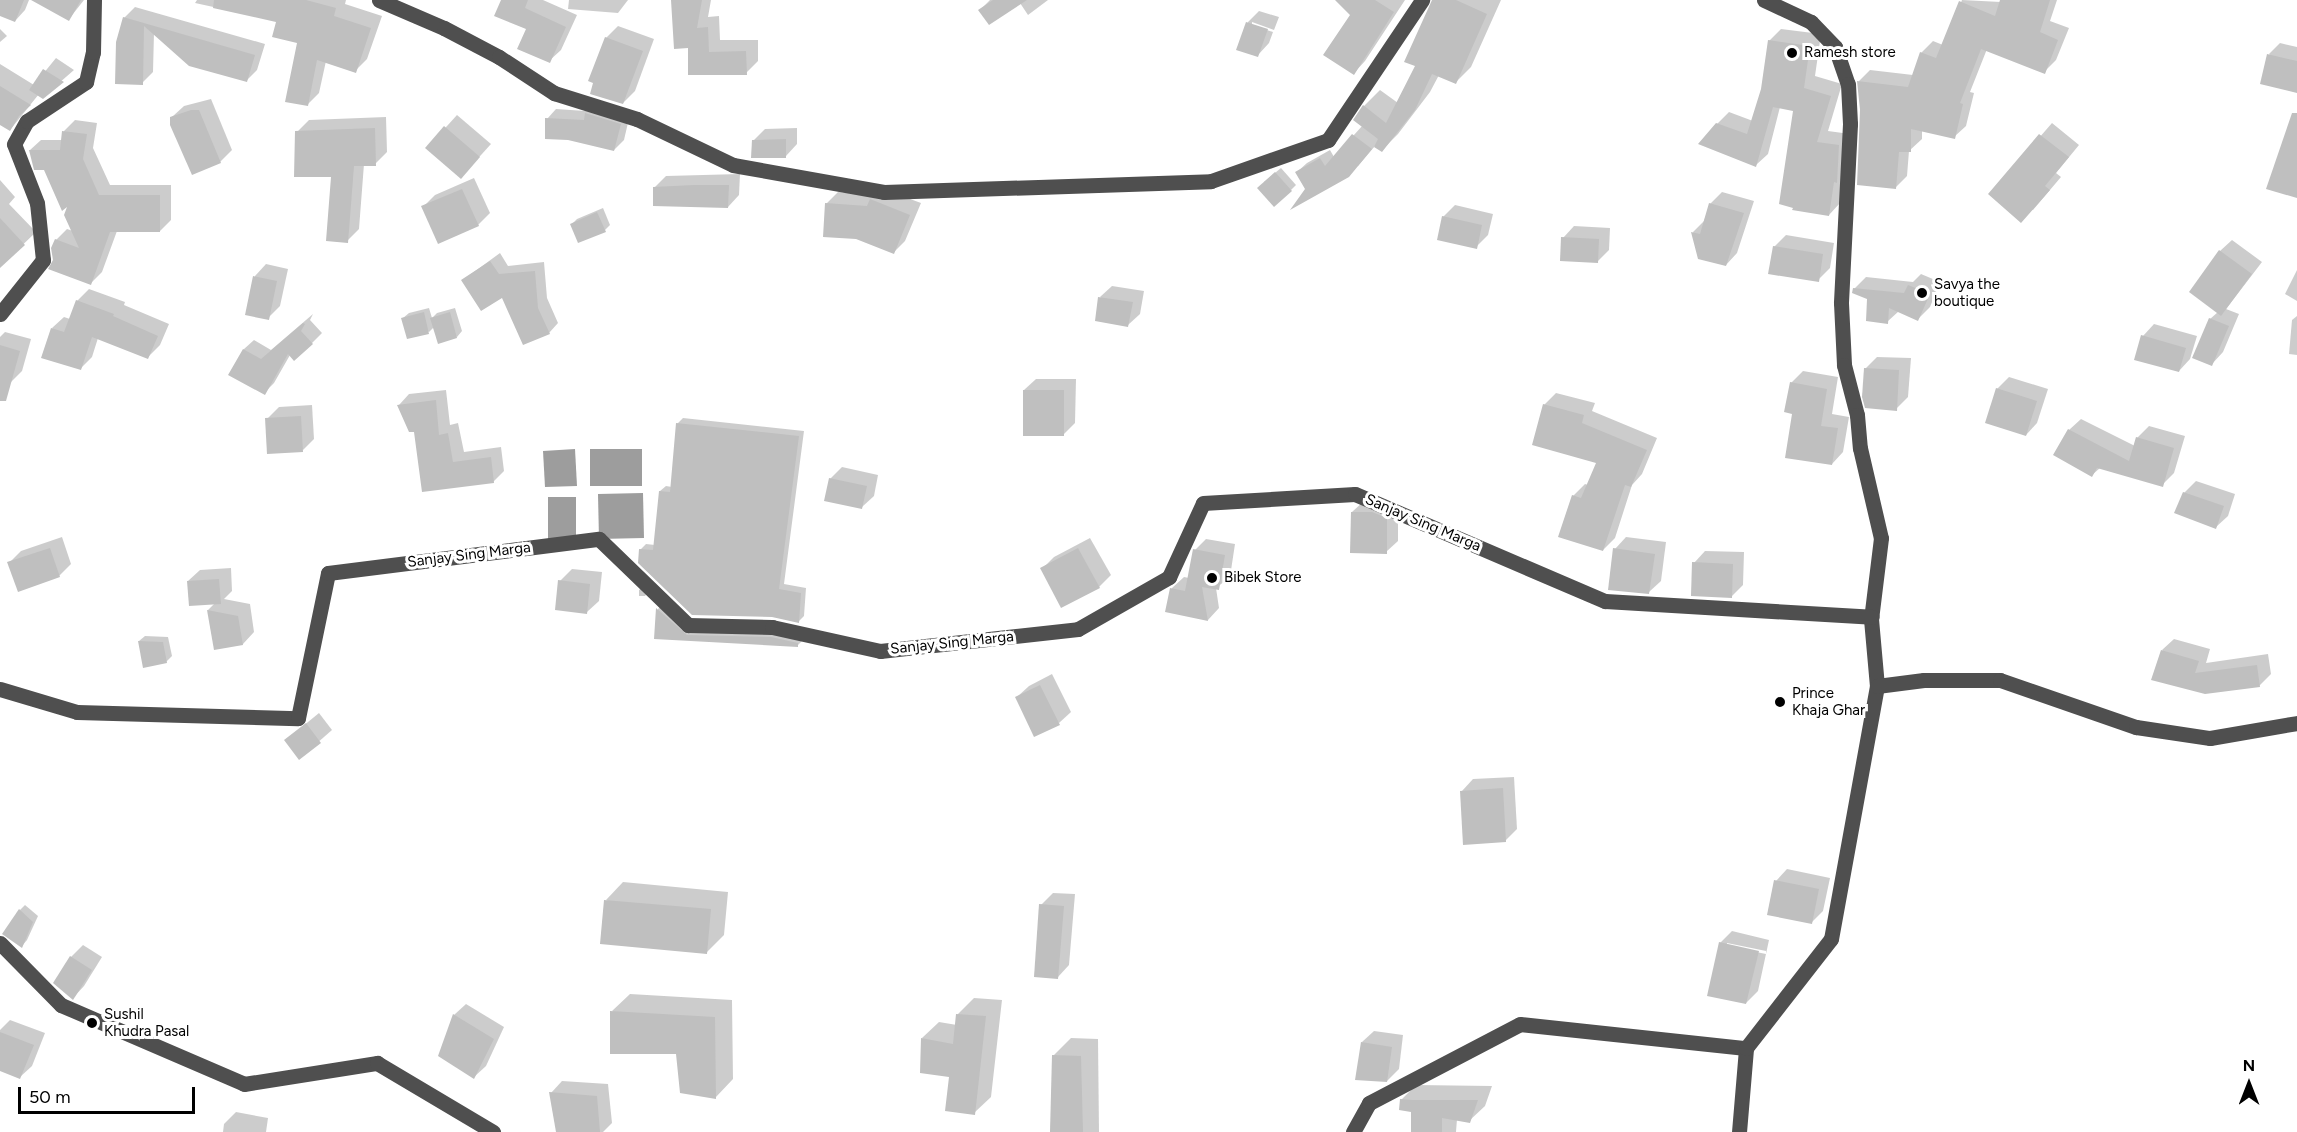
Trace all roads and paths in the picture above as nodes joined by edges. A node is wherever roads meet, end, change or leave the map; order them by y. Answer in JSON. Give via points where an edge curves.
{"nodes":[{"id":1,"x":94,"y":0,"type":"edge"},
{"id":2,"x":379,"y":0,"type":"edge"},
{"id":3,"x":1422,"y":0,"type":"edge"},
{"id":4,"x":1764,"y":0,"type":"edge"},
{"id":5,"x":1792,"y":5,"type":"edge"},
{"id":6,"x":0,"y":314,"type":"edge"},
{"id":7,"x":1872,"y":617,"type":"junction"},
{"id":8,"x":1877,"y":686,"type":"junction"},
{"id":9,"x":0,"y":689,"type":"edge"},
{"id":10,"x":2297,"y":723,"type":"edge"},
{"id":11,"x":0,"y":943,"type":"edge"},
{"id":12,"x":1746,"y":1048,"type":"junction"},
{"id":13,"x":492,"y":1132,"type":"edge"},
{"id":14,"x":1353,"y":1132,"type":"edge"},
{"id":15,"x":1739,"y":1132,"type":"edge"}],
"edges":[{"from":1,"to":6,"type":"street","via":[[93,52],[86,82],[27,121],[14,144],[37,203],[44,260]]},
{"from":2,"to":3,"type":"street","via":[[499,57],[555,93],[637,119],[734,165],[884,192],[1211,181],[1328,140]]},
{"from":4,"to":5,"type":"street"},
{"from":5,"to":7,"type":"street","via":[[1835,47],[1848,84],[1850,124],[1841,303],[1844,365],[1881,538]]},
{"from":7,"to":8,"type":"street"},
{"from":7,"to":9,"type":"street","name":"Sanjay Sing Marga","via":[[1605,601],[1355,494],[1203,503],[1169,577],[1078,629],[880,651],[772,627],[688,625],[599,539],[328,573],[298,718],[77,712]]},
{"from":8,"to":10,"type":"street","via":[[1924,680],[2001,680],[2136,727],[2210,738]]},
{"from":8,"to":12,"type":"street","via":[[1831,939]]},
{"from":11,"to":13,"type":"street","via":[[61,1005],[244,1084],[377,1063]]},
{"from":12,"to":14,"type":"street","via":[[1520,1024],[1369,1103]]},
{"from":12,"to":15,"type":"street"}]}
